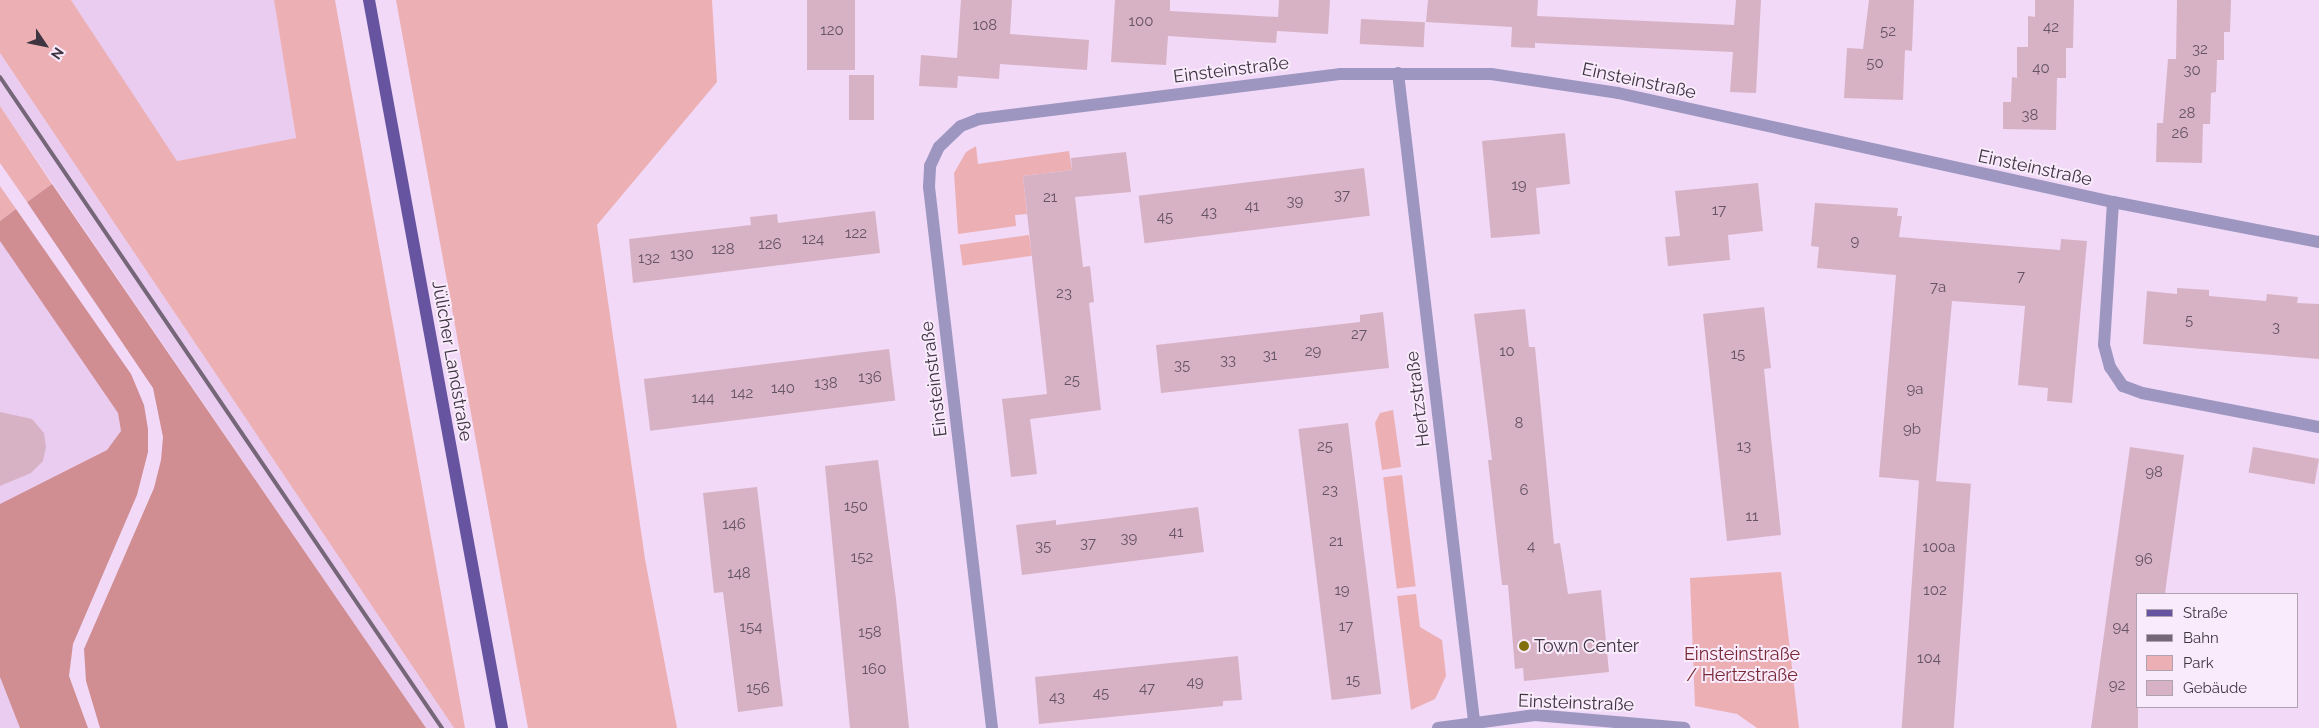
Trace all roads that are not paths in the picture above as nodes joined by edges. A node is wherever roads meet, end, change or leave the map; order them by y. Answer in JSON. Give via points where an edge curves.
{"nodes":[{"id":1,"x":369,"y":0,"type":"edge"},
{"id":2,"x":1398,"y":73,"type":"junction"},
{"id":3,"x":2113,"y":202,"type":"junction"},
{"id":4,"x":2319,"y":242,"type":"edge"},
{"id":5,"x":2319,"y":428,"type":"edge"},
{"id":6,"x":1474,"y":721,"type":"junction"},
{"id":7,"x":502,"y":728,"type":"edge"},
{"id":8,"x":992,"y":728,"type":"edge"},
{"id":9,"x":1438,"y":728,"type":"edge"},
{"id":10,"x":1684,"y":728,"type":"edge"}],
"edges":[{"from":1,"to":7,"type":"main road","name":"Jülicher Landstraße"},
{"from":2,"to":3,"type":"street","name":"Einsteinstraße","via":[[1491,74],[1618,93]]},
{"from":2,"to":6,"type":"street","name":"Hertzstraße"},
{"from":2,"to":8,"type":"street","name":"Einsteinstraße","via":[[1341,74],[979,119],[961,126],[939,147],[930,166],[929,187]]},
{"from":3,"to":4,"type":"street","name":"Einsteinstraße"},
{"from":3,"to":5,"type":"street","name":"Einsteinstraße","via":[[2104,344],[2110,367],[2122,386],[2142,393]]},
{"from":6,"to":9,"type":"street","name":"Einsteinstraße"},
{"from":6,"to":10,"type":"street","name":"Einsteinstraße","via":[[1535,715],[1578,716]]}]}
